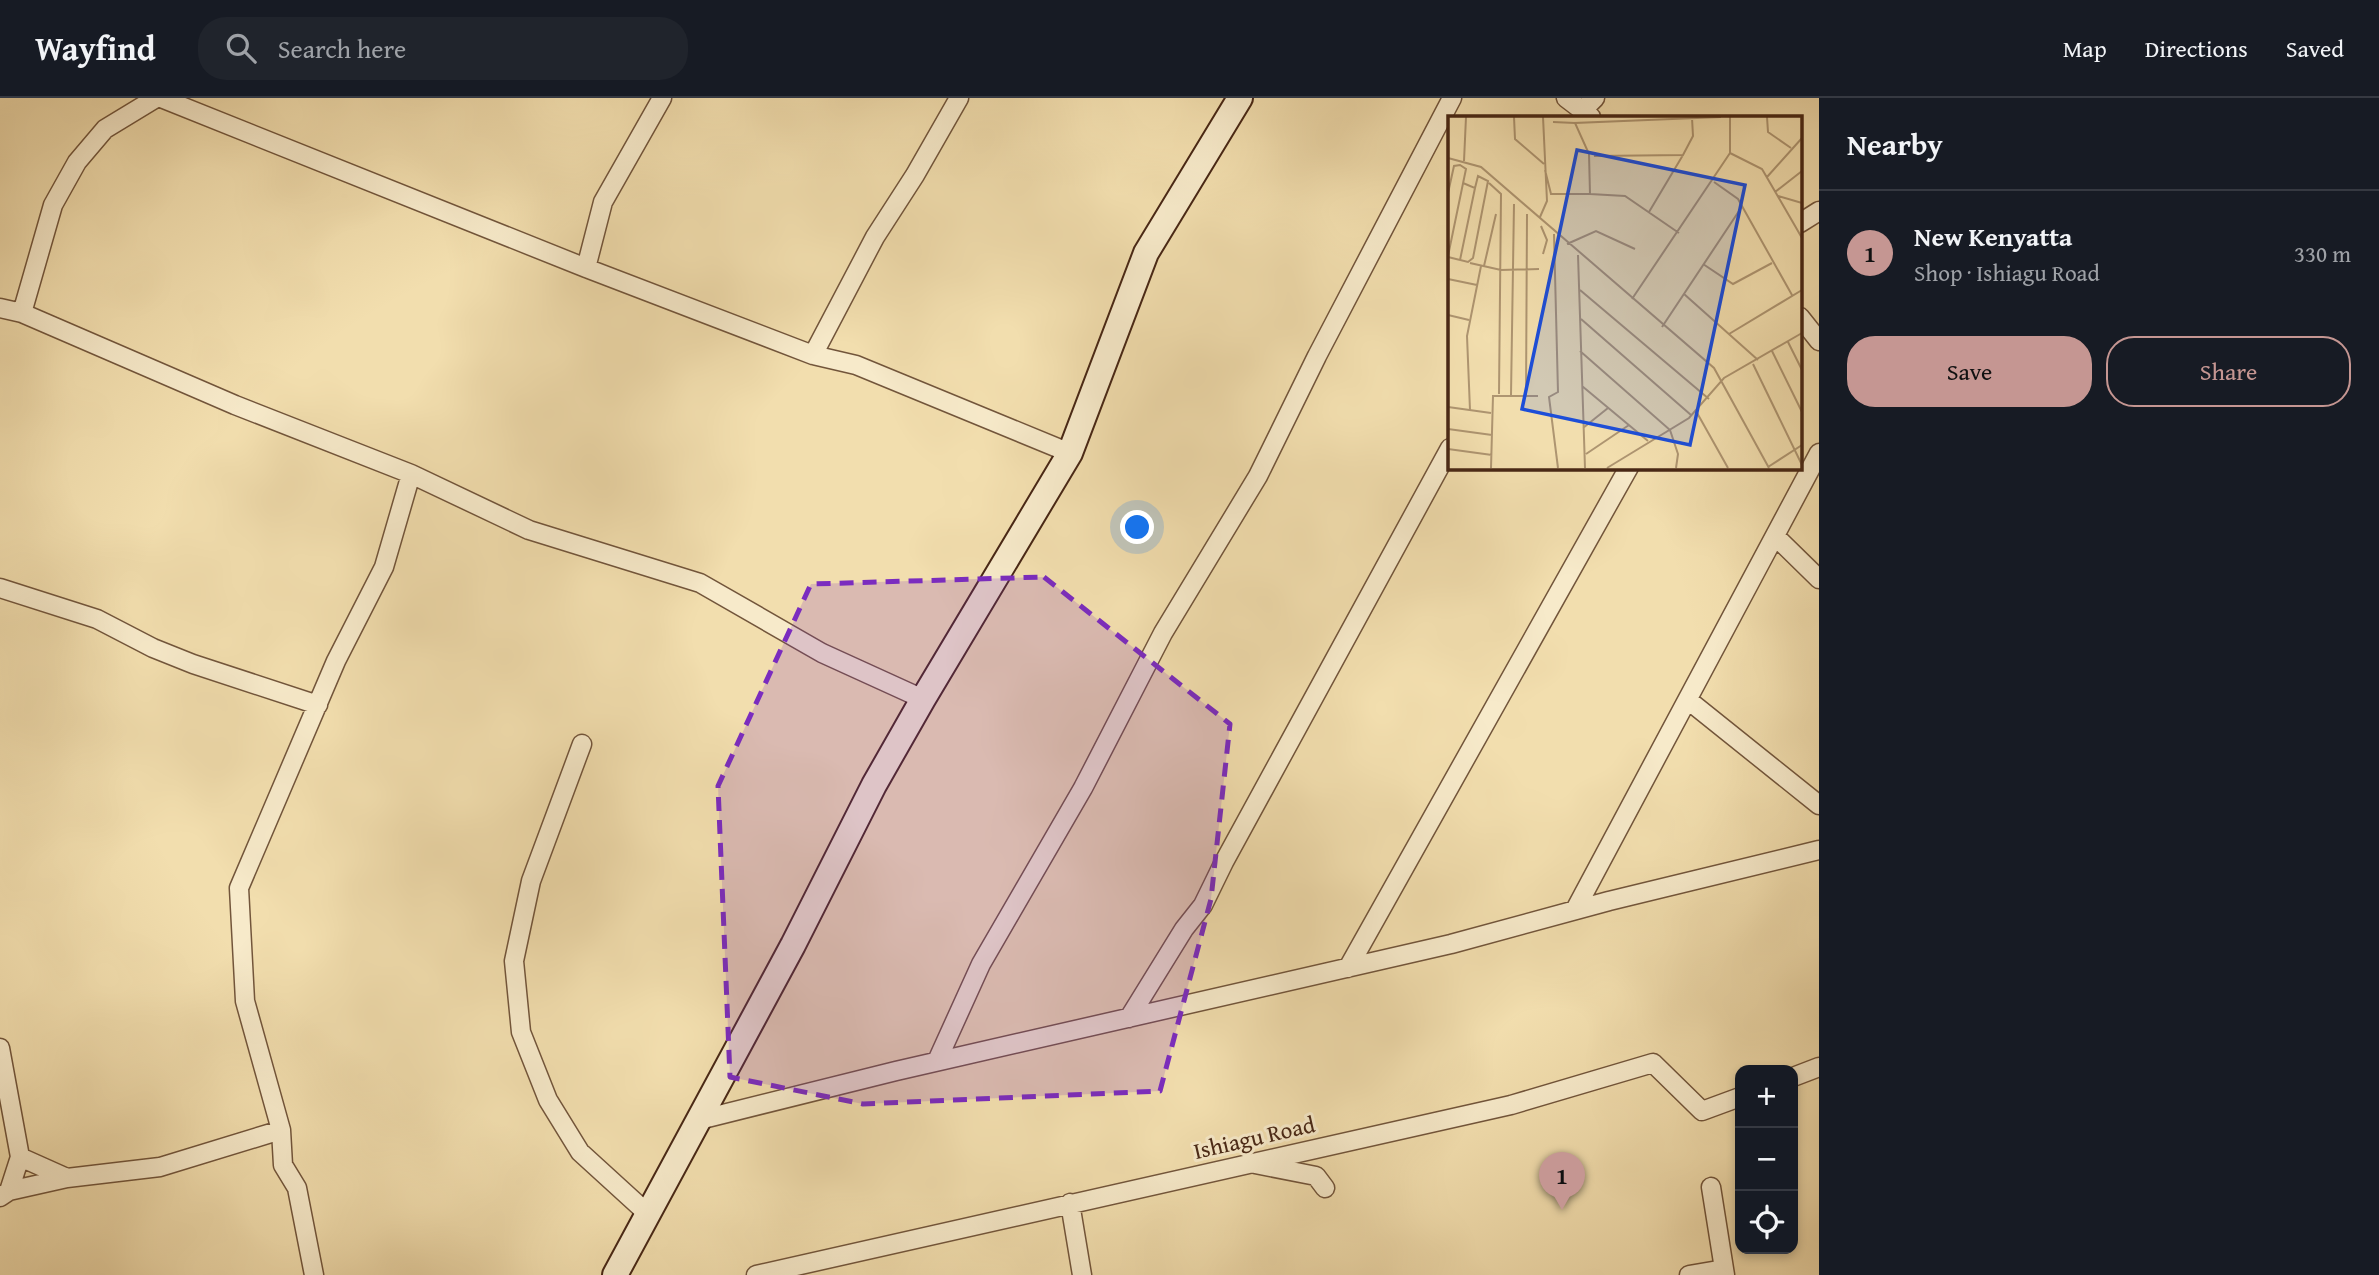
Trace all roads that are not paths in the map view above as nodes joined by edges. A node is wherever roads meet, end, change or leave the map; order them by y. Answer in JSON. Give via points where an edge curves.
{"nodes":[{"id":1,"x":159,"y":98,"type":"edge"},
{"id":2,"x":662,"y":98,"type":"edge"},
{"id":3,"x":959,"y":98,"type":"edge"},
{"id":4,"x":1240,"y":98,"type":"edge"},
{"id":5,"x":1452,"y":98,"type":"edge"},
{"id":6,"x":1566,"y":98,"type":"edge"},
{"id":7,"x":1590,"y":109,"type":"edge"},
{"id":8,"x":1819,"y":211,"type":"edge"},
{"id":9,"x":1801,"y":222,"type":"edge"},
{"id":10,"x":586,"y":268,"type":"junction"},
{"id":11,"x":0,"y":308,"type":"edge"},
{"id":12,"x":22,"y":313,"type":"junction"},
{"id":13,"x":1801,"y":318,"type":"edge"},
{"id":14,"x":1819,"y":341,"type":"edge"},
{"id":15,"x":813,"y":355,"type":"junction"},
{"id":16,"x":1448,"y":452,"type":"edge"},
{"id":17,"x":1070,"y":453,"type":"junction"},
{"id":18,"x":1819,"y":453,"type":"edge"},
{"id":19,"x":1628,"y":469,"type":"edge"},
{"id":20,"x":411,"y":474,"type":"junction"},
{"id":21,"x":1775,"y":536,"type":"junction"},
{"id":22,"x":1819,"y":579,"type":"edge"},
{"id":23,"x":0,"y":588,"type":"edge"},
{"id":24,"x":923,"y":699,"type":"junction"},
{"id":25,"x":1688,"y":699,"type":"junction"},
{"id":26,"x":318,"y":705,"type":"junction"},
{"id":27,"x":582,"y":744,"type":"dead end"},
{"id":28,"x":1819,"y":805,"type":"edge"},
{"id":29,"x":1819,"y":850,"type":"edge"},
{"id":30,"x":1575,"y":910,"type":"junction"},
{"id":31,"x":1348,"y":968,"type":"junction"},
{"id":32,"x":1129,"y":1018,"type":"junction"},
{"id":33,"x":0,"y":1048,"type":"edge"},
{"id":34,"x":937,"y":1061,"type":"junction"},
{"id":35,"x":1819,"y":1068,"type":"edge"},
{"id":36,"x":1798,"y":1075,"type":"edge"},
{"id":37,"x":1735,"y":1099,"type":"edge"},
{"id":38,"x":699,"y":1120,"type":"junction"},
{"id":39,"x":281,"y":1130,"type":"junction"},
{"id":40,"x":20,"y":1157,"type":"junction"},
{"id":41,"x":1248,"y":1163,"type":"junction"},
{"id":42,"x":67,"y":1178,"type":"junction"},
{"id":43,"x":1711,"y":1187,"type":"dead end"},
{"id":44,"x":1325,"y":1188,"type":"dead end"},
{"id":45,"x":4,"y":1194,"type":"edge"},
{"id":46,"x":1070,"y":1203,"type":"junction"},
{"id":47,"x":648,"y":1214,"type":"junction"},
{"id":48,"x":1725,"y":1272,"type":"edge"},
{"id":49,"x":314,"y":1275,"type":"edge"},
{"id":50,"x":615,"y":1275,"type":"edge"},
{"id":51,"x":756,"y":1275,"type":"edge"},
{"id":52,"x":1082,"y":1275,"type":"edge"},
{"id":53,"x":1689,"y":1275,"type":"edge"}],
"edges":[{"from":1,"to":10,"type":"street"},
{"from":1,"to":12,"type":"street","via":[[105,129],[77,162],[53,205]]},
{"from":2,"to":10,"type":"street","via":[[603,202]]},
{"from":3,"to":15,"type":"street","via":[[875,237]]},
{"from":4,"to":17,"type":"street","via":[[1146,253]]},
{"from":5,"to":34,"type":"street","via":[[1258,476],[1163,633],[1083,788],[981,964]]},
{"from":6,"to":7,"type":"street"},
{"from":8,"to":9,"type":"street"},
{"from":10,"to":15,"type":"street"},
{"from":11,"to":12,"type":"street"},
{"from":12,"to":20,"type":"street","via":[[235,405]]},
{"from":13,"to":14,"type":"street"},
{"from":15,"to":17,"type":"street","via":[[856,365]]},
{"from":16,"to":32,"type":"street","via":[[1203,905]]},
{"from":17,"to":24,"type":"street"},
{"from":18,"to":21,"type":"street"},
{"from":19,"to":31,"type":"street"},
{"from":20,"to":24,"type":"street","via":[[528,530],[700,583],[822,653]]},
{"from":20,"to":26,"type":"street","via":[[384,567]]},
{"from":21,"to":22,"type":"street"},
{"from":21,"to":25,"type":"street"},
{"from":23,"to":26,"type":"street","via":[[97,619],[193,664]]},
{"from":24,"to":38,"type":"street"},
{"from":25,"to":28,"type":"street"},
{"from":25,"to":30,"type":"street"},
{"from":26,"to":39,"type":"street","via":[[239,888],[245,1001]]},
{"from":27,"to":47,"type":"street","via":[[531,881],[514,961],[522,1032],[548,1100],[580,1152]]},
{"from":29,"to":30,"type":"street"},
{"from":30,"to":31,"type":"street"},
{"from":31,"to":32,"type":"street"},
{"from":32,"to":34,"type":"street"},
{"from":33,"to":40,"type":"street"},
{"from":34,"to":38,"type":"street"},
{"from":35,"to":36,"type":"street"},
{"from":37,"to":41,"type":"street","name":"Ishiagu Road","via":[[1702,1111],[1653,1063],[1511,1105]]},
{"from":38,"to":47,"type":"street"},
{"from":39,"to":42,"type":"street","via":[[160,1167]]},
{"from":39,"to":49,"type":"street","via":[[283,1165],[297,1188]]},
{"from":40,"to":42,"type":"street"},
{"from":40,"to":45,"type":"street"},
{"from":41,"to":44,"type":"street","via":[[1316,1176]]},
{"from":41,"to":46,"type":"street","name":"Ishiagu Road"},
{"from":42,"to":45,"type":"street"},
{"from":43,"to":48,"type":"street"},
{"from":46,"to":51,"type":"street","name":"Ishiagu Road"},
{"from":46,"to":52,"type":"street"},
{"from":47,"to":50,"type":"street"},
{"from":48,"to":53,"type":"street"}]}
